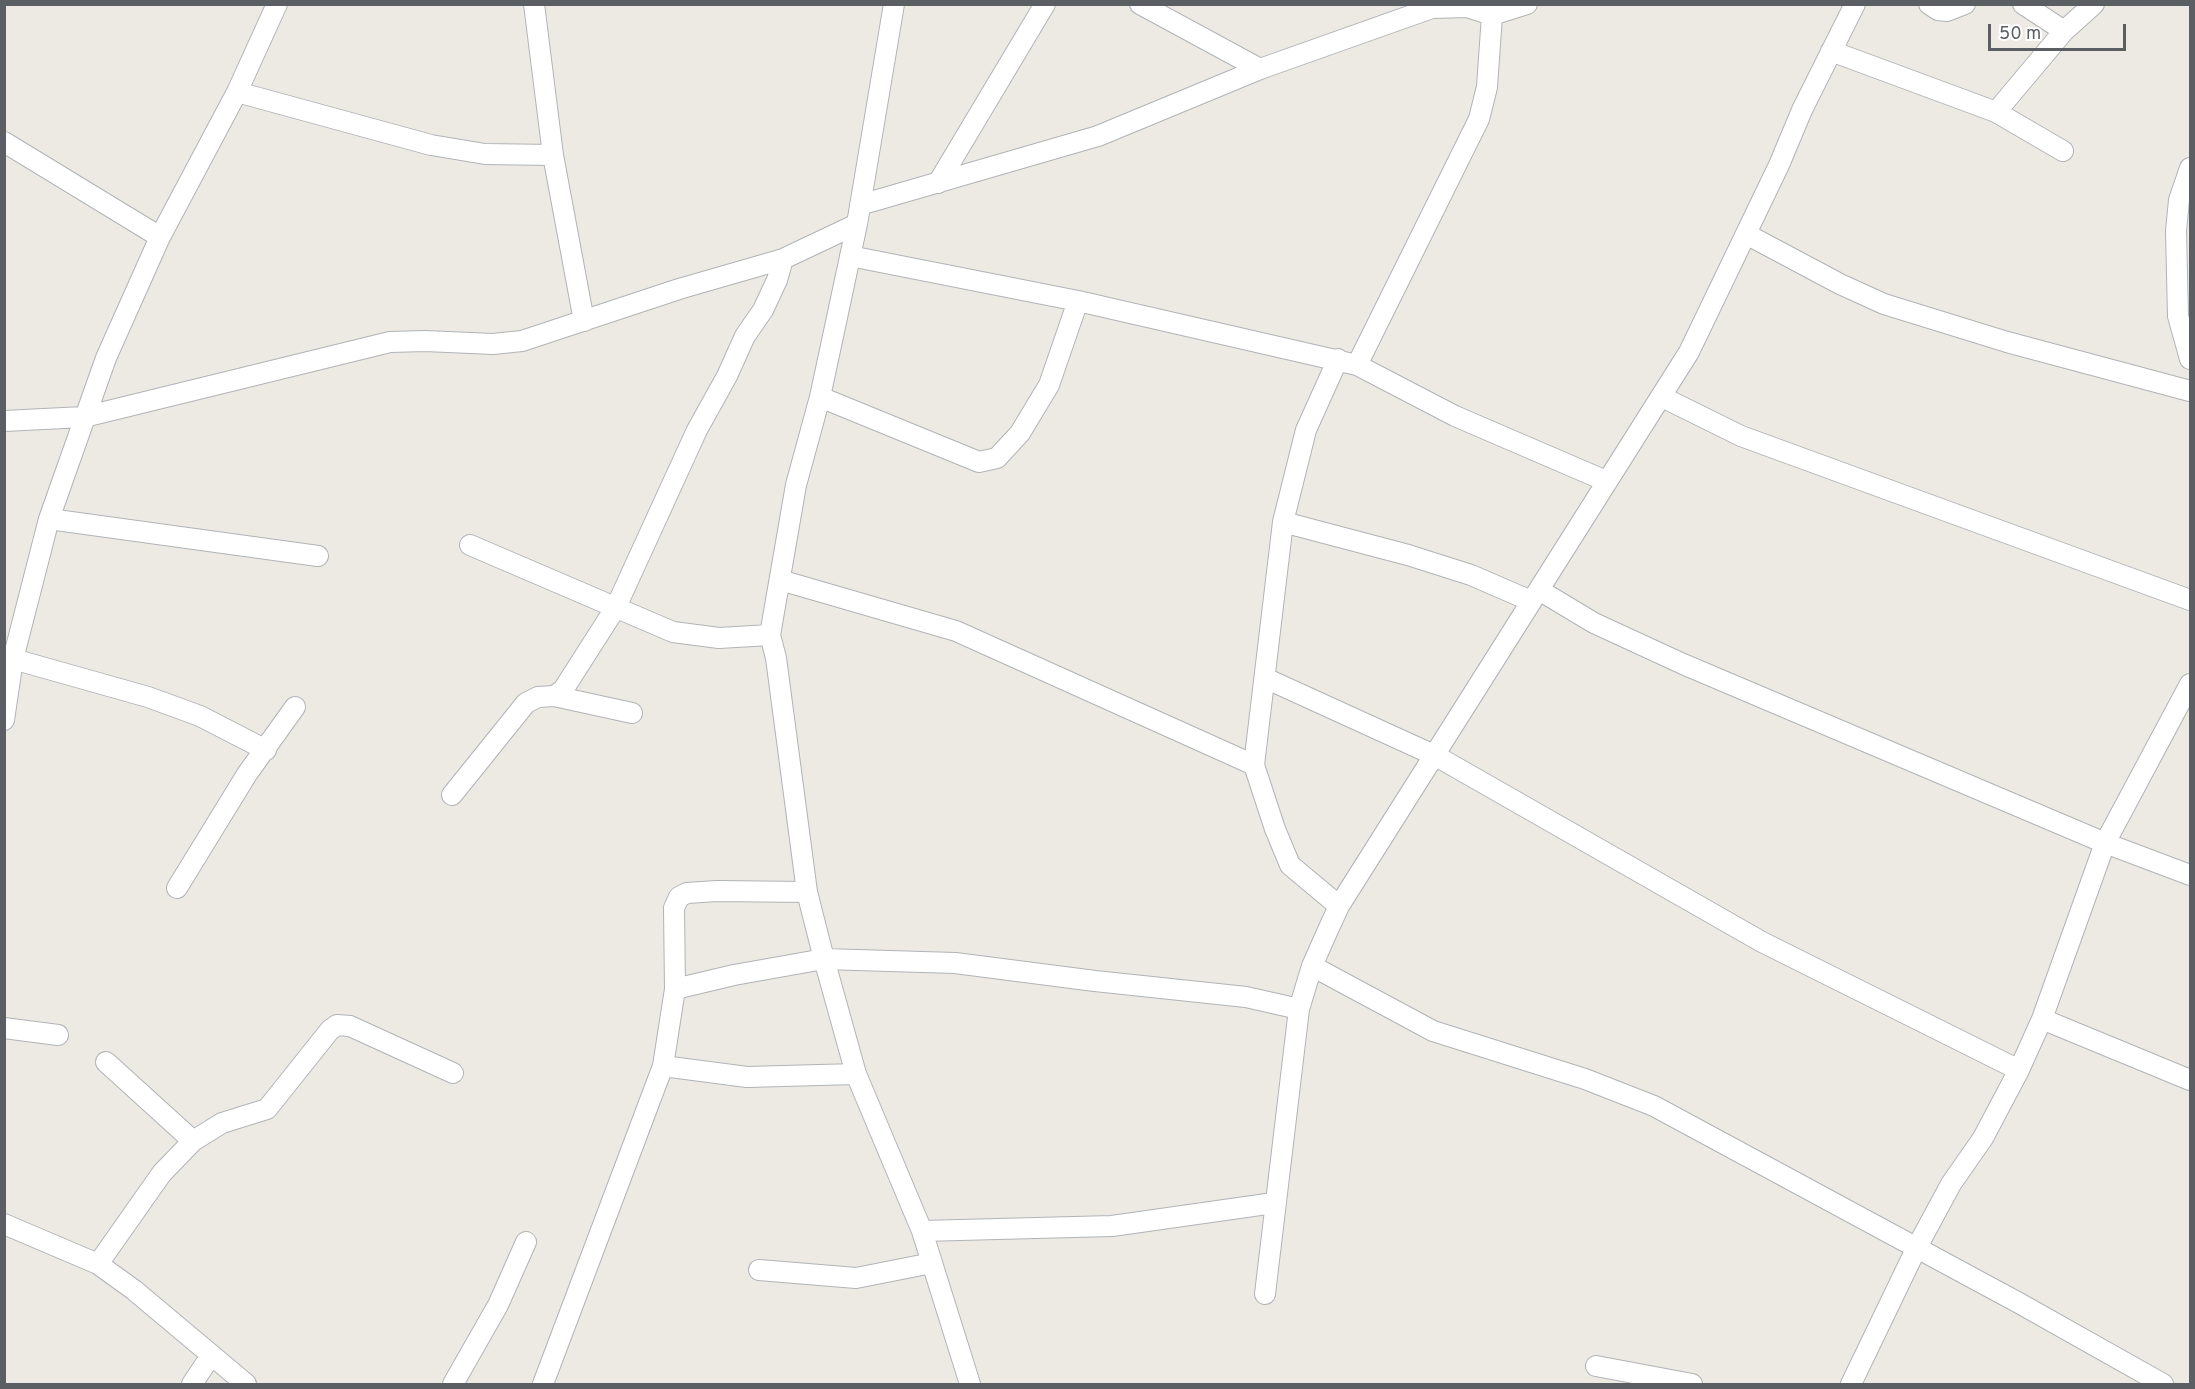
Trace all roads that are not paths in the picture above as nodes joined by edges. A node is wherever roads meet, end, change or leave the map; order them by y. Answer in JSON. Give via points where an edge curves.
{"nodes":[{"id":1,"x":277,"y":4,"type":"edge"},
{"id":2,"x":534,"y":4,"type":"edge"},
{"id":3,"x":894,"y":4,"type":"edge"},
{"id":4,"x":1045,"y":4,"type":"edge"},
{"id":5,"x":1140,"y":4,"type":"edge"},
{"id":6,"x":1527,"y":4,"type":"edge"},
{"id":7,"x":1855,"y":4,"type":"edge"},
{"id":8,"x":1929,"y":4,"type":"edge"},
{"id":9,"x":1965,"y":4,"type":"edge"},
{"id":10,"x":2023,"y":4,"type":"edge"},
{"id":11,"x":2094,"y":4,"type":"edge"},
{"id":12,"x":1434,"y":6,"type":"edge"},
{"id":13,"x":1492,"y":15,"type":"junction"},
{"id":14,"x":2064,"y":31,"type":"junction"},
{"id":15,"x":1831,"y":51,"type":"junction"},
{"id":16,"x":1260,"y":69,"type":"junction"},
{"id":17,"x":237,"y":93,"type":"junction"},
{"id":18,"x":1996,"y":112,"type":"junction"},
{"id":19,"x":4,"y":142,"type":"edge"},
{"id":20,"x":2063,"y":151,"type":"dead end"},
{"id":21,"x":553,"y":155,"type":"junction"},
{"id":22,"x":2190,"y":168,"type":"edge"},
{"id":23,"x":938,"y":183,"type":"junction"},
{"id":24,"x":858,"y":215,"type":"junction"},
{"id":25,"x":1746,"y":234,"type":"junction"},
{"id":26,"x":160,"y":237,"type":"junction"},
{"id":27,"x":850,"y":256,"type":"junction"},
{"id":28,"x":783,"y":259,"type":"junction"},
{"id":29,"x":1077,"y":301,"type":"junction"},
{"id":30,"x":584,"y":321,"type":"junction"},
{"id":31,"x":1338,"y":359,"type":"junction"},
{"id":32,"x":2190,"y":359,"type":"edge"},
{"id":33,"x":1357,"y":365,"type":"junction"},
{"id":34,"x":2190,"y":392,"type":"edge"},
{"id":35,"x":820,"y":397,"type":"junction"},
{"id":36,"x":1662,"y":397,"type":"junction"},
{"id":37,"x":84,"y":417,"type":"junction"},
{"id":38,"x":4,"y":421,"type":"edge"},
{"id":39,"x":1606,"y":481,"type":"junction"},
{"id":40,"x":50,"y":519,"type":"junction"},
{"id":41,"x":1283,"y":522,"type":"junction"},
{"id":42,"x":470,"y":545,"type":"dead end"},
{"id":43,"x":318,"y":556,"type":"dead end"},
{"id":44,"x":780,"y":580,"type":"junction"},
{"id":45,"x":1535,"y":596,"type":"junction"},
{"id":46,"x":2190,"y":600,"type":"edge"},
{"id":47,"x":616,"y":607,"type":"junction"},
{"id":48,"x":770,"y":635,"type":"junction"},
{"id":49,"x":13,"y":659,"type":"junction"},
{"id":50,"x":1265,"y":678,"type":"junction"},
{"id":51,"x":2190,"y":684,"type":"edge"},
{"id":52,"x":554,"y":696,"type":"junction"},
{"id":53,"x":295,"y":707,"type":"dead end"},
{"id":54,"x":633,"y":713,"type":"dead end"},
{"id":55,"x":4,"y":720,"type":"edge"},
{"id":56,"x":266,"y":750,"type":"junction"},
{"id":57,"x":1436,"y":756,"type":"junction"},
{"id":58,"x":1254,"y":765,"type":"junction"},
{"id":59,"x":452,"y":795,"type":"dead end"},
{"id":60,"x":2105,"y":843,"type":"junction"},
{"id":61,"x":2190,"y":876,"type":"edge"},
{"id":62,"x":177,"y":888,"type":"dead end"},
{"id":63,"x":807,"y":891,"type":"junction"},
{"id":64,"x":1339,"y":906,"type":"junction"},
{"id":65,"x":824,"y":959,"type":"junction"},
{"id":66,"x":1312,"y":966,"type":"junction"},
{"id":67,"x":675,"y":989,"type":"junction"},
{"id":68,"x":1299,"y":1009,"type":"junction"},
{"id":69,"x":2042,"y":1019,"type":"junction"},
{"id":70,"x":4,"y":1028,"type":"edge"},
{"id":71,"x":58,"y":1035,"type":"dead end"},
{"id":72,"x":106,"y":1062,"type":"dead end"},
{"id":73,"x":663,"y":1066,"type":"junction"},
{"id":74,"x":2019,"y":1070,"type":"junction"},
{"id":75,"x":453,"y":1073,"type":"dead end"},
{"id":76,"x":856,"y":1074,"type":"junction"},
{"id":77,"x":2190,"y":1080,"type":"edge"},
{"id":78,"x":193,"y":1141,"type":"junction"},
{"id":79,"x":1274,"y":1203,"type":"junction"},
{"id":80,"x":4,"y":1224,"type":"edge"},
{"id":81,"x":921,"y":1231,"type":"junction"},
{"id":82,"x":526,"y":1242,"type":"dead end"},
{"id":83,"x":1917,"y":1247,"type":"junction"},
{"id":84,"x":932,"y":1263,"type":"junction"},
{"id":85,"x":98,"y":1264,"type":"junction"},
{"id":86,"x":759,"y":1270,"type":"dead end"},
{"id":87,"x":1265,"y":1294,"type":"dead end"},
{"id":88,"x":210,"y":1357,"type":"junction"},
{"id":89,"x":1596,"y":1366,"type":"dead end"},
{"id":90,"x":192,"y":1384,"type":"edge"},
{"id":91,"x":246,"y":1384,"type":"edge"},
{"id":92,"x":453,"y":1384,"type":"edge"},
{"id":93,"x":543,"y":1384,"type":"edge"},
{"id":94,"x":970,"y":1384,"type":"edge"},
{"id":95,"x":1692,"y":1384,"type":"edge"},
{"id":96,"x":1851,"y":1384,"type":"edge"},
{"id":97,"x":2163,"y":1384,"type":"edge"}],
"edges":[{"from":1,"to":17,"type":"street"},
{"from":2,"to":21,"type":"street"},
{"from":3,"to":24,"type":"street"},
{"from":4,"to":23,"type":"street"},
{"from":5,"to":16,"type":"street"},
{"from":6,"to":13,"type":"street"},
{"from":7,"to":15,"type":"street"},
{"from":8,"to":9,"type":"street","via":[[1947,11]]},
{"from":10,"to":14,"type":"street"},
{"from":11,"to":14,"type":"street"},
{"from":12,"to":13,"type":"street","via":[[1467,7]]},
{"from":12,"to":16,"type":"street"},
{"from":13,"to":33,"type":"street","via":[[1488,87],[1479,120]]},
{"from":14,"to":18,"type":"street"},
{"from":15,"to":18,"type":"street"},
{"from":15,"to":25,"type":"street"},
{"from":16,"to":23,"type":"street","via":[[1098,136]]},
{"from":17,"to":21,"type":"street","via":[[431,145],[485,154]]},
{"from":17,"to":26,"type":"street"},
{"from":18,"to":20,"type":"street"},
{"from":19,"to":26,"type":"street"},
{"from":21,"to":30,"type":"street"},
{"from":22,"to":32,"type":"street","via":[[2179,200],[2176,231],[2178,316]]},
{"from":23,"to":24,"type":"street"},
{"from":24,"to":27,"type":"street"},
{"from":24,"to":28,"type":"street"},
{"from":25,"to":34,"type":"street","via":[[1884,304]]},
{"from":25,"to":36,"type":"street","via":[[1689,352]]},
{"from":26,"to":37,"type":"street"},
{"from":27,"to":29,"type":"street"},
{"from":27,"to":35,"type":"street"},
{"from":28,"to":30,"type":"street"},
{"from":28,"to":47,"type":"street","via":[[773,290],[693,438]]},
{"from":29,"to":31,"type":"street"},
{"from":29,"to":35,"type":"street","via":[[1049,385],[1020,433],[997,458],[979,462]]},
{"from":30,"to":37,"type":"street","via":[[522,341],[390,342]]},
{"from":31,"to":33,"type":"street"},
{"from":31,"to":41,"type":"street","via":[[1306,430]]},
{"from":33,"to":39,"type":"street","via":[[1455,416]]},
{"from":35,"to":44,"type":"street","via":[[796,485]]},
{"from":36,"to":39,"type":"street"},
{"from":36,"to":46,"type":"street","via":[[1741,436]]},
{"from":37,"to":38,"type":"street"},
{"from":37,"to":40,"type":"street"},
{"from":39,"to":45,"type":"street"},
{"from":40,"to":43,"type":"street"},
{"from":40,"to":49,"type":"street"},
{"from":41,"to":45,"type":"street","via":[[1408,555]]},
{"from":41,"to":50,"type":"street"},
{"from":42,"to":47,"type":"street"},
{"from":44,"to":48,"type":"street"},
{"from":44,"to":58,"type":"street","via":[[956,631]]},
{"from":45,"to":57,"type":"street"},
{"from":45,"to":60,"type":"street","via":[[1644,647]]},
{"from":47,"to":48,"type":"street","via":[[673,632],[695,636],[719,639]]},
{"from":47,"to":52,"type":"street","via":[[563,690]]},
{"from":48,"to":63,"type":"street"},
{"from":49,"to":55,"type":"street"},
{"from":49,"to":56,"type":"street","via":[[159,701],[200,716]]},
{"from":50,"to":57,"type":"street"},
{"from":50,"to":58,"type":"street"},
{"from":51,"to":60,"type":"street"},
{"from":52,"to":54,"type":"street"},
{"from":52,"to":59,"type":"street","via":[[526,703]]},
{"from":53,"to":56,"type":"street"},
{"from":56,"to":62,"type":"street"},
{"from":57,"to":64,"type":"street"},
{"from":57,"to":74,"type":"street","via":[[1762,942]]},
{"from":58,"to":64,"type":"street","via":[[1290,865]]},
{"from":60,"to":61,"type":"street"},
{"from":60,"to":69,"type":"street"},
{"from":63,"to":65,"type":"street"},
{"from":63,"to":67,"type":"street","via":[[717,891],[679,897],[674,908]]},
{"from":64,"to":66,"type":"street"},
{"from":65,"to":67,"type":"street"},
{"from":65,"to":68,"type":"street","via":[[955,963],[1246,997]]},
{"from":65,"to":76,"type":"street"},
{"from":66,"to":68,"type":"street"},
{"from":66,"to":83,"type":"street","via":[[1433,1031],[1585,1079],[1654,1106]]},
{"from":67,"to":73,"type":"street"},
{"from":68,"to":79,"type":"street"},
{"from":69,"to":74,"type":"street"},
{"from":69,"to":77,"type":"street"},
{"from":70,"to":71,"type":"street"},
{"from":72,"to":78,"type":"street"},
{"from":73,"to":76,"type":"street","via":[[747,1077]]},
{"from":73,"to":93,"type":"street"},
{"from":74,"to":83,"type":"street"},
{"from":75,"to":78,"type":"street","via":[[350,1026],[337,1025],[267,1109],[222,1123]]},
{"from":76,"to":81,"type":"street"},
{"from":78,"to":85,"type":"street","via":[[162,1173]]},
{"from":79,"to":81,"type":"street","via":[[1112,1226]]},
{"from":79,"to":87,"type":"street"},
{"from":80,"to":85,"type":"street"},
{"from":81,"to":84,"type":"street"},
{"from":82,"to":92,"type":"street","via":[[498,1305]]},
{"from":83,"to":96,"type":"street"},
{"from":83,"to":97,"type":"street"},
{"from":84,"to":86,"type":"street","via":[[856,1278]]},
{"from":84,"to":94,"type":"street"},
{"from":85,"to":88,"type":"street"},
{"from":88,"to":90,"type":"street"},
{"from":88,"to":91,"type":"street"},
{"from":89,"to":95,"type":"street"}]}
